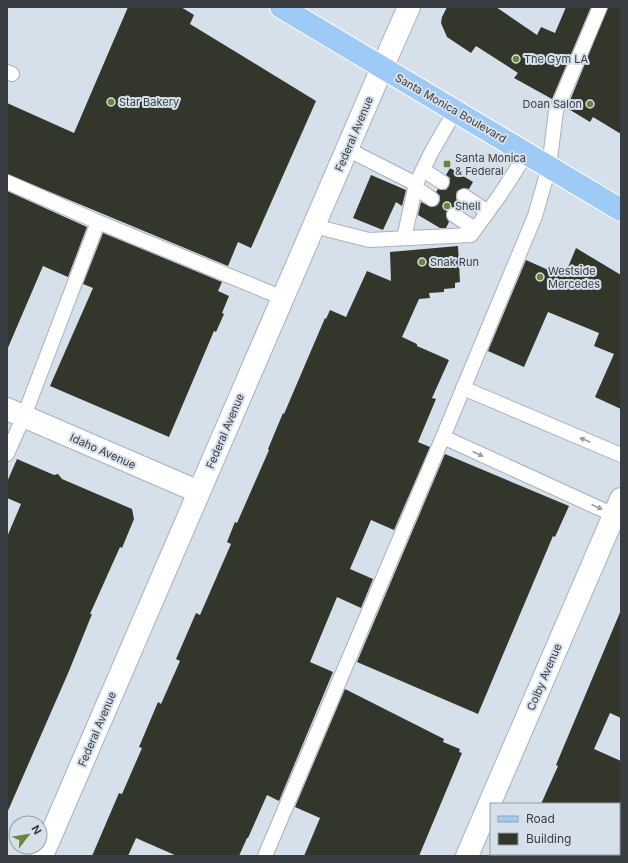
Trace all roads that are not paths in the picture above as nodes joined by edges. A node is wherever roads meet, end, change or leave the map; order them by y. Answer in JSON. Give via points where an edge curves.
{"nodes":[{"id":1,"x":281,"y":7,"type":"edge"},
{"id":2,"x":409,"y":7,"type":"edge"},
{"id":3,"x":600,"y":7,"type":"edge"},
{"id":4,"x":382,"y":68,"type":"junction"},
{"id":5,"x":455,"y":111,"type":"junction"},
{"id":6,"x":347,"y":149,"type":"junction"},
{"id":7,"x":527,"y":153,"type":"junction"},
{"id":8,"x":549,"y":168,"type":"junction"},
{"id":9,"x":423,"y":170,"type":"junction"},
{"id":10,"x":7,"y":182,"type":"edge"},
{"id":11,"x":442,"y":182,"type":"dead end"},
{"id":12,"x":416,"y":186,"type":"junction"},
{"id":13,"x":464,"y":196,"type":"dead end"},
{"id":14,"x":432,"y":199,"type":"dead end"},
{"id":15,"x":621,"y":210,"type":"edge"},
{"id":16,"x":488,"y":212,"type":"junction"},
{"id":17,"x":454,"y":215,"type":"dead end"},
{"id":18,"x":98,"y":222,"type":"junction"},
{"id":19,"x":314,"y":226,"type":"junction"},
{"id":20,"x":475,"y":229,"type":"junction"},
{"id":21,"x":404,"y":238,"type":"junction"},
{"id":22,"x":283,"y":298,"type":"junction"},
{"id":23,"x":463,"y":388,"type":"junction"},
{"id":24,"x":16,"y":412,"type":"edge"},
{"id":25,"x":443,"y":438,"type":"junction"},
{"id":26,"x":7,"y":454,"type":"edge"},
{"id":27,"x":621,"y":455,"type":"edge"},
{"id":28,"x":199,"y":492,"type":"junction"},
{"id":29,"x":618,"y":507,"type":"edge"},
{"id":30,"x":491,"y":803,"type":"edge"},
{"id":31,"x":490,"y":805,"type":"edge"},
{"id":32,"x":42,"y":856,"type":"edge"},
{"id":33,"x":265,"y":856,"type":"edge"},
{"id":34,"x":468,"y":856,"type":"edge"}],
"edges":[{"from":1,"to":4,"type":"main road","name":"Santa Monica Boulevard"},
{"from":2,"to":4,"type":"street","name":"Federal Avenue"},
{"from":3,"to":8,"type":"lane","via":[[556,111]]},
{"from":4,"to":5,"type":"main road","name":"Santa Monica Boulevard"},
{"from":4,"to":6,"type":"street","name":"Federal Avenue"},
{"from":5,"to":7,"type":"main road","name":"Santa Monica Boulevard"},
{"from":5,"to":9,"type":"lane"},
{"from":6,"to":12,"type":"lane"},
{"from":6,"to":19,"type":"street","name":"Federal Avenue"},
{"from":7,"to":8,"type":"main road","name":"Santa Monica Boulevard"},
{"from":7,"to":16,"type":"lane"},
{"from":8,"to":15,"type":"main road","name":"Santa Monica Boulevard"},
{"from":8,"to":23,"type":"lane","via":[[535,216]]},
{"from":9,"to":11,"type":"lane"},
{"from":9,"to":12,"type":"lane"},
{"from":10,"to":18,"type":"lane"},
{"from":12,"to":14,"type":"lane"},
{"from":12,"to":21,"type":"lane"},
{"from":13,"to":16,"type":"lane"},
{"from":16,"to":20,"type":"lane"},
{"from":17,"to":20,"type":"lane"},
{"from":18,"to":22,"type":"lane"},
{"from":18,"to":24,"type":"lane"},
{"from":19,"to":21,"type":"lane","via":[[369,240]]},
{"from":19,"to":22,"type":"street","name":"Federal Avenue"},
{"from":20,"to":21,"type":"lane","via":[[471,235]]},
{"from":22,"to":28,"type":"street","name":"Federal Avenue"},
{"from":23,"to":25,"type":"lane"},
{"from":27,"to":23,"type":"lane","one_way":true},
{"from":24,"to":26,"type":"lane"},
{"from":24,"to":28,"type":"street","name":"Idaho Avenue"},
{"from":25,"to":29,"type":"lane","one_way":true},
{"from":25,"to":33,"type":"lane"},
{"from":28,"to":32,"type":"street","name":"Federal Avenue"},
{"from":29,"to":30,"type":"street","name":"Colby Avenue"},
{"from":31,"to":34,"type":"street","name":"Colby Avenue"}]}
